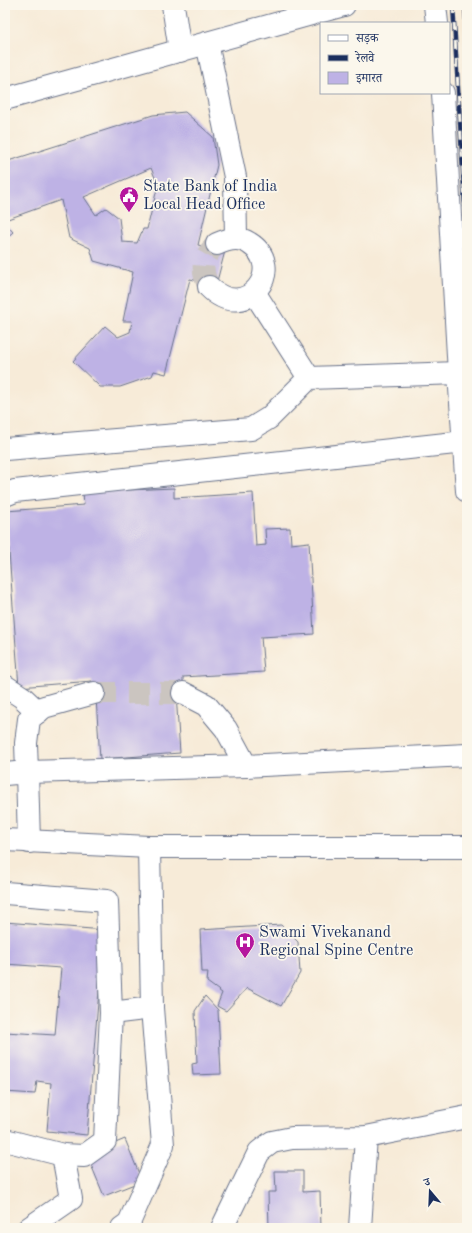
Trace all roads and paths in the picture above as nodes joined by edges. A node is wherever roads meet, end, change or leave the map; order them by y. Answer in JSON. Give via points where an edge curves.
{"nodes":[{"id":1,"x":173,"y":5,"type":"edge"},
{"id":2,"x":344,"y":5,"type":"edge"},
{"id":3,"x":435,"y":5,"type":"edge"},
{"id":4,"x":437,"y":22,"type":"edge"},
{"id":5,"x":208,"y":43,"type":"junction"},
{"id":6,"x":180,"y":51,"type":"junction"},
{"id":7,"x":443,"y":94,"type":"edge"},
{"id":8,"x":5,"y":99,"type":"edge"},
{"id":9,"x":209,"y":287,"type":"tunnel mouth"},
{"id":10,"x":254,"y":292,"type":"junction"},
{"id":11,"x":459,"y":373,"type":"junction"},
{"id":12,"x":309,"y":378,"type":"junction"},
{"id":13,"x":464,"y":442,"type":"junction"},
{"id":14,"x":5,"y":449,"type":"edge"},
{"id":15,"x":467,"y":491,"type":"edge"},
{"id":16,"x":5,"y":495,"type":"edge"},
{"id":17,"x":5,"y":681,"type":"edge"},
{"id":18,"x":183,"y":692,"type":"tunnel mouth"},
{"id":19,"x":94,"y":693,"type":"tunnel mouth"},
{"id":20,"x":38,"y":712,"type":"junction"},
{"id":21,"x":467,"y":755,"type":"edge"},
{"id":22,"x":246,"y":766,"type":"junction"},
{"id":23,"x":27,"y":772,"type":"junction"},
{"id":24,"x":5,"y":774,"type":"edge"},
{"id":25,"x":5,"y":840,"type":"edge"},
{"id":26,"x":29,"y":842,"type":"junction"},
{"id":27,"x":467,"y":846,"type":"edge"},
{"id":28,"x":149,"y":847,"type":"junction"},
{"id":29,"x":5,"y":893,"type":"edge"},
{"id":30,"x":152,"y":1008,"type":"junction"},
{"id":31,"x":111,"y":1013,"type":"junction"},
{"id":32,"x":467,"y":1117,"type":"edge"},
{"id":33,"x":366,"y":1137,"type":"junction"},
{"id":34,"x":5,"y":1140,"type":"edge"},
{"id":35,"x":63,"y":1155,"type":"junction"},
{"id":36,"x":29,"y":1228,"type":"edge"},
{"id":37,"x":122,"y":1228,"type":"edge"},
{"id":38,"x":222,"y":1228,"type":"edge"},
{"id":39,"x":360,"y":1228,"type":"edge"}],
"edges":[{"from":1,"to":6,"type":"street"},
{"from":2,"to":5,"type":"street"},
{"from":3,"to":4,"type":"street"},
{"from":5,"to":6,"type":"street"},
{"from":5,"to":10,"type":"street","via":[[235,177],[226,241],[246,241],[261,254],[264,275]]},
{"from":6,"to":8,"type":"street"},
{"from":7,"to":11,"type":"street"},
{"from":9,"to":10,"type":"street","via":[[224,298],[235,300],[245,298]]},
{"from":10,"to":12,"type":"street"},
{"from":11,"to":12,"type":"street"},
{"from":11,"to":13,"type":"street"},
{"from":12,"to":14,"type":"street","via":[[269,418],[251,429]]},
{"from":13,"to":15,"type":"street"},
{"from":13,"to":16,"type":"street","via":[[15,491]]},
{"from":17,"to":20,"type":"street"},
{"from":18,"to":22,"type":"street","via":[[206,705],[226,729]]},
{"from":19,"to":20,"type":"street","via":[[44,707]]},
{"from":20,"to":23,"type":"street","via":[[29,720],[26,743]]},
{"from":21,"to":22,"type":"street"},
{"from":22,"to":23,"type":"street"},
{"from":23,"to":24,"type":"street"},
{"from":23,"to":26,"type":"street"},
{"from":25,"to":26,"type":"street"},
{"from":26,"to":28,"type":"street"},
{"from":27,"to":28,"type":"street"},
{"from":28,"to":30,"type":"street"},
{"from":29,"to":31,"type":"street","via":[[107,901]]},
{"from":30,"to":31,"type":"street"},
{"from":30,"to":37,"type":"street","via":[[163,1145],[129,1223]]},
{"from":31,"to":35,"type":"street","via":[[105,1141],[84,1156]]},
{"from":32,"to":33,"type":"street"},
{"from":33,"to":38,"type":"street","via":[[292,1138],[272,1142],[259,1152]]},
{"from":33,"to":39,"type":"street"},
{"from":34,"to":35,"type":"street"},
{"from":35,"to":36,"type":"street","via":[[70,1199]]}]}
